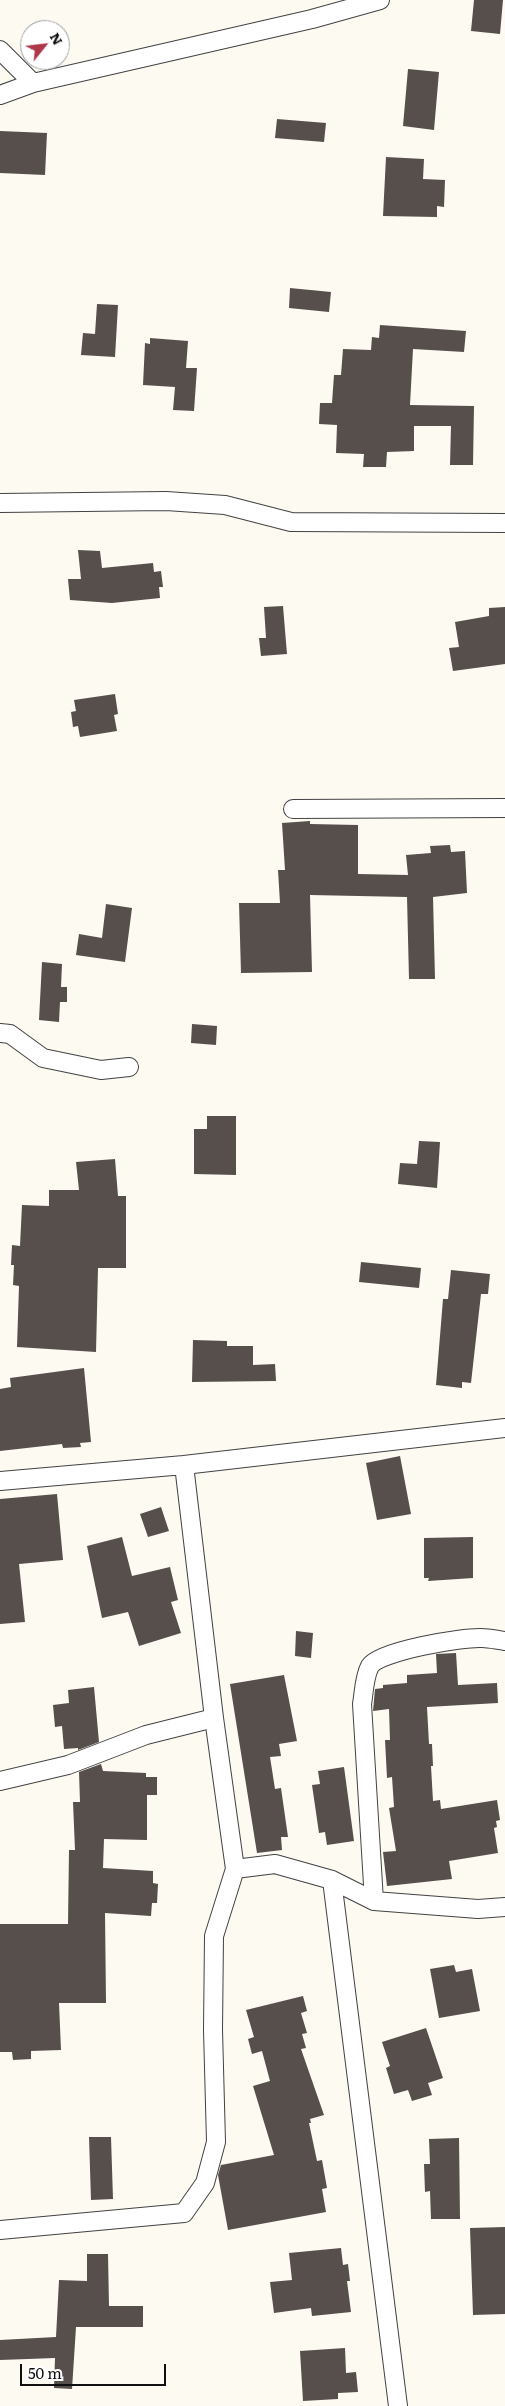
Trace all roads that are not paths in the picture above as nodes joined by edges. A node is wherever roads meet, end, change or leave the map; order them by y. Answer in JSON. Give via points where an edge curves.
{"nodes":[{"id":1,"x":380,"y":0,"type":"edge"},
{"id":2,"x":0,"y":50,"type":"edge"},
{"id":3,"x":33,"y":82,"type":"junction"},
{"id":4,"x":0,"y":95,"type":"edge"},
{"id":5,"x":0,"y":503,"type":"edge"},
{"id":6,"x":505,"y":523,"type":"edge"},
{"id":7,"x":505,"y":808,"type":"edge"},
{"id":8,"x":293,"y":809,"type":"dead end"},
{"id":9,"x":0,"y":1033,"type":"edge"},
{"id":10,"x":130,"y":1067,"type":"dead end"},
{"id":11,"x":505,"y":1428,"type":"edge"},
{"id":12,"x":184,"y":1466,"type":"junction"},
{"id":13,"x":0,"y":1481,"type":"edge"},
{"id":14,"x":505,"y":1641,"type":"edge"},
{"id":15,"x":214,"y":1718,"type":"junction"},
{"id":16,"x":0,"y":1780,"type":"edge"},
{"id":17,"x":235,"y":1869,"type":"junction"},
{"id":18,"x":332,"y":1880,"type":"junction"},
{"id":19,"x":374,"y":1901,"type":"junction"},
{"id":20,"x":505,"y":1907,"type":"edge"},
{"id":21,"x":0,"y":2230,"type":"edge"},
{"id":22,"x":398,"y":2406,"type":"edge"}],
"edges":[{"from":1,"to":3,"type":"street","via":[[312,19]]},
{"from":2,"to":3,"type":"street"},
{"from":3,"to":4,"type":"street"},
{"from":5,"to":6,"type":"street","via":[[166,501],[225,505],[292,522]]},
{"from":7,"to":8,"type":"street"},
{"from":9,"to":10,"type":"street","via":[[10,1034],[44,1058],[101,1070]]},
{"from":11,"to":12,"type":"street"},
{"from":12,"to":13,"type":"street"},
{"from":12,"to":15,"type":"street"},
{"from":14,"to":19,"type":"street","via":[[481,1638],[449,1640],[383,1657],[371,1666],[362,1704]]},
{"from":15,"to":16,"type":"street","via":[[146,1735],[68,1766]]},
{"from":15,"to":17,"type":"street"},
{"from":17,"to":18,"type":"street","via":[[275,1864]]},
{"from":17,"to":21,"type":"street","via":[[214,1936],[216,2142],[204,2183],[184,2213]]},
{"from":18,"to":19,"type":"street"},
{"from":18,"to":22,"type":"street"},
{"from":19,"to":20,"type":"street","via":[[478,1909]]}]}
